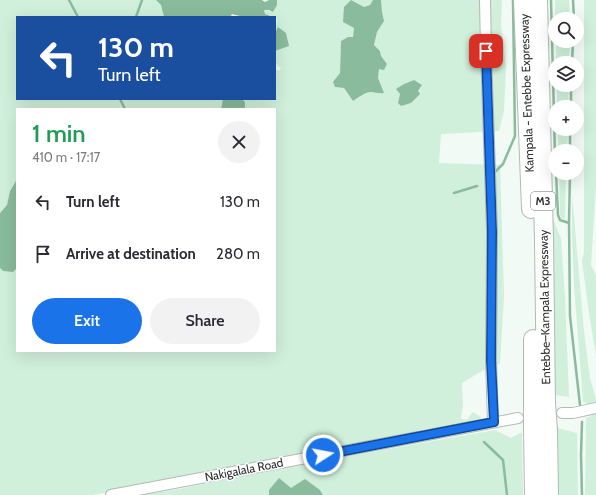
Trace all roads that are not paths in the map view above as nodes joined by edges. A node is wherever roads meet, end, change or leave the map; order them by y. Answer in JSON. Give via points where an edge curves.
{"nodes":[{"id":1,"x":485,"y":0,"type":"edge"},
{"id":2,"x":523,"y":0,"type":"edge"},
{"id":3,"x":538,"y":0,"type":"edge"},
{"id":4,"x":540,"y":402,"type":"junction"},
{"id":5,"x":596,"y":408,"type":"edge"},
{"id":6,"x":562,"y":413,"type":"dead end"},
{"id":7,"x":518,"y":418,"type":"dead end"},
{"id":8,"x":494,"y":422,"type":"junction"},
{"id":9,"x":540,"y":430,"type":"junction"},
{"id":10,"x":111,"y":495,"type":"edge"},
{"id":11,"x":534,"y":495,"type":"edge"},
{"id":12,"x":549,"y":495,"type":"edge"}],
"edges":[{"from":1,"to":8,"type":"street","via":[[492,232],[491,360]]},
{"from":2,"to":4,"type":"highway","name":"Kampala - Entebbe Expressway","number":"M3"},
{"from":3,"to":4,"type":"highway","name":"Entebbe–Kampala Expressway","number":"M3","via":[[544,240]]},
{"from":4,"to":9,"type":"highway","name":"Entebbe–Kampala Expressway","number":"M3","bridge":true},
{"from":5,"to":6,"type":"street"},
{"from":7,"to":8,"type":"street","name":"Nakigalala Road"},
{"from":8,"to":10,"type":"street","name":"Nakigalala Road"},
{"from":9,"to":11,"type":"highway","name":"Entebbe–Kampala Expressway","number":"M3"},
{"from":9,"to":12,"type":"highway","name":"Entebbe–Kampala Expressway","number":"M3"}]}
